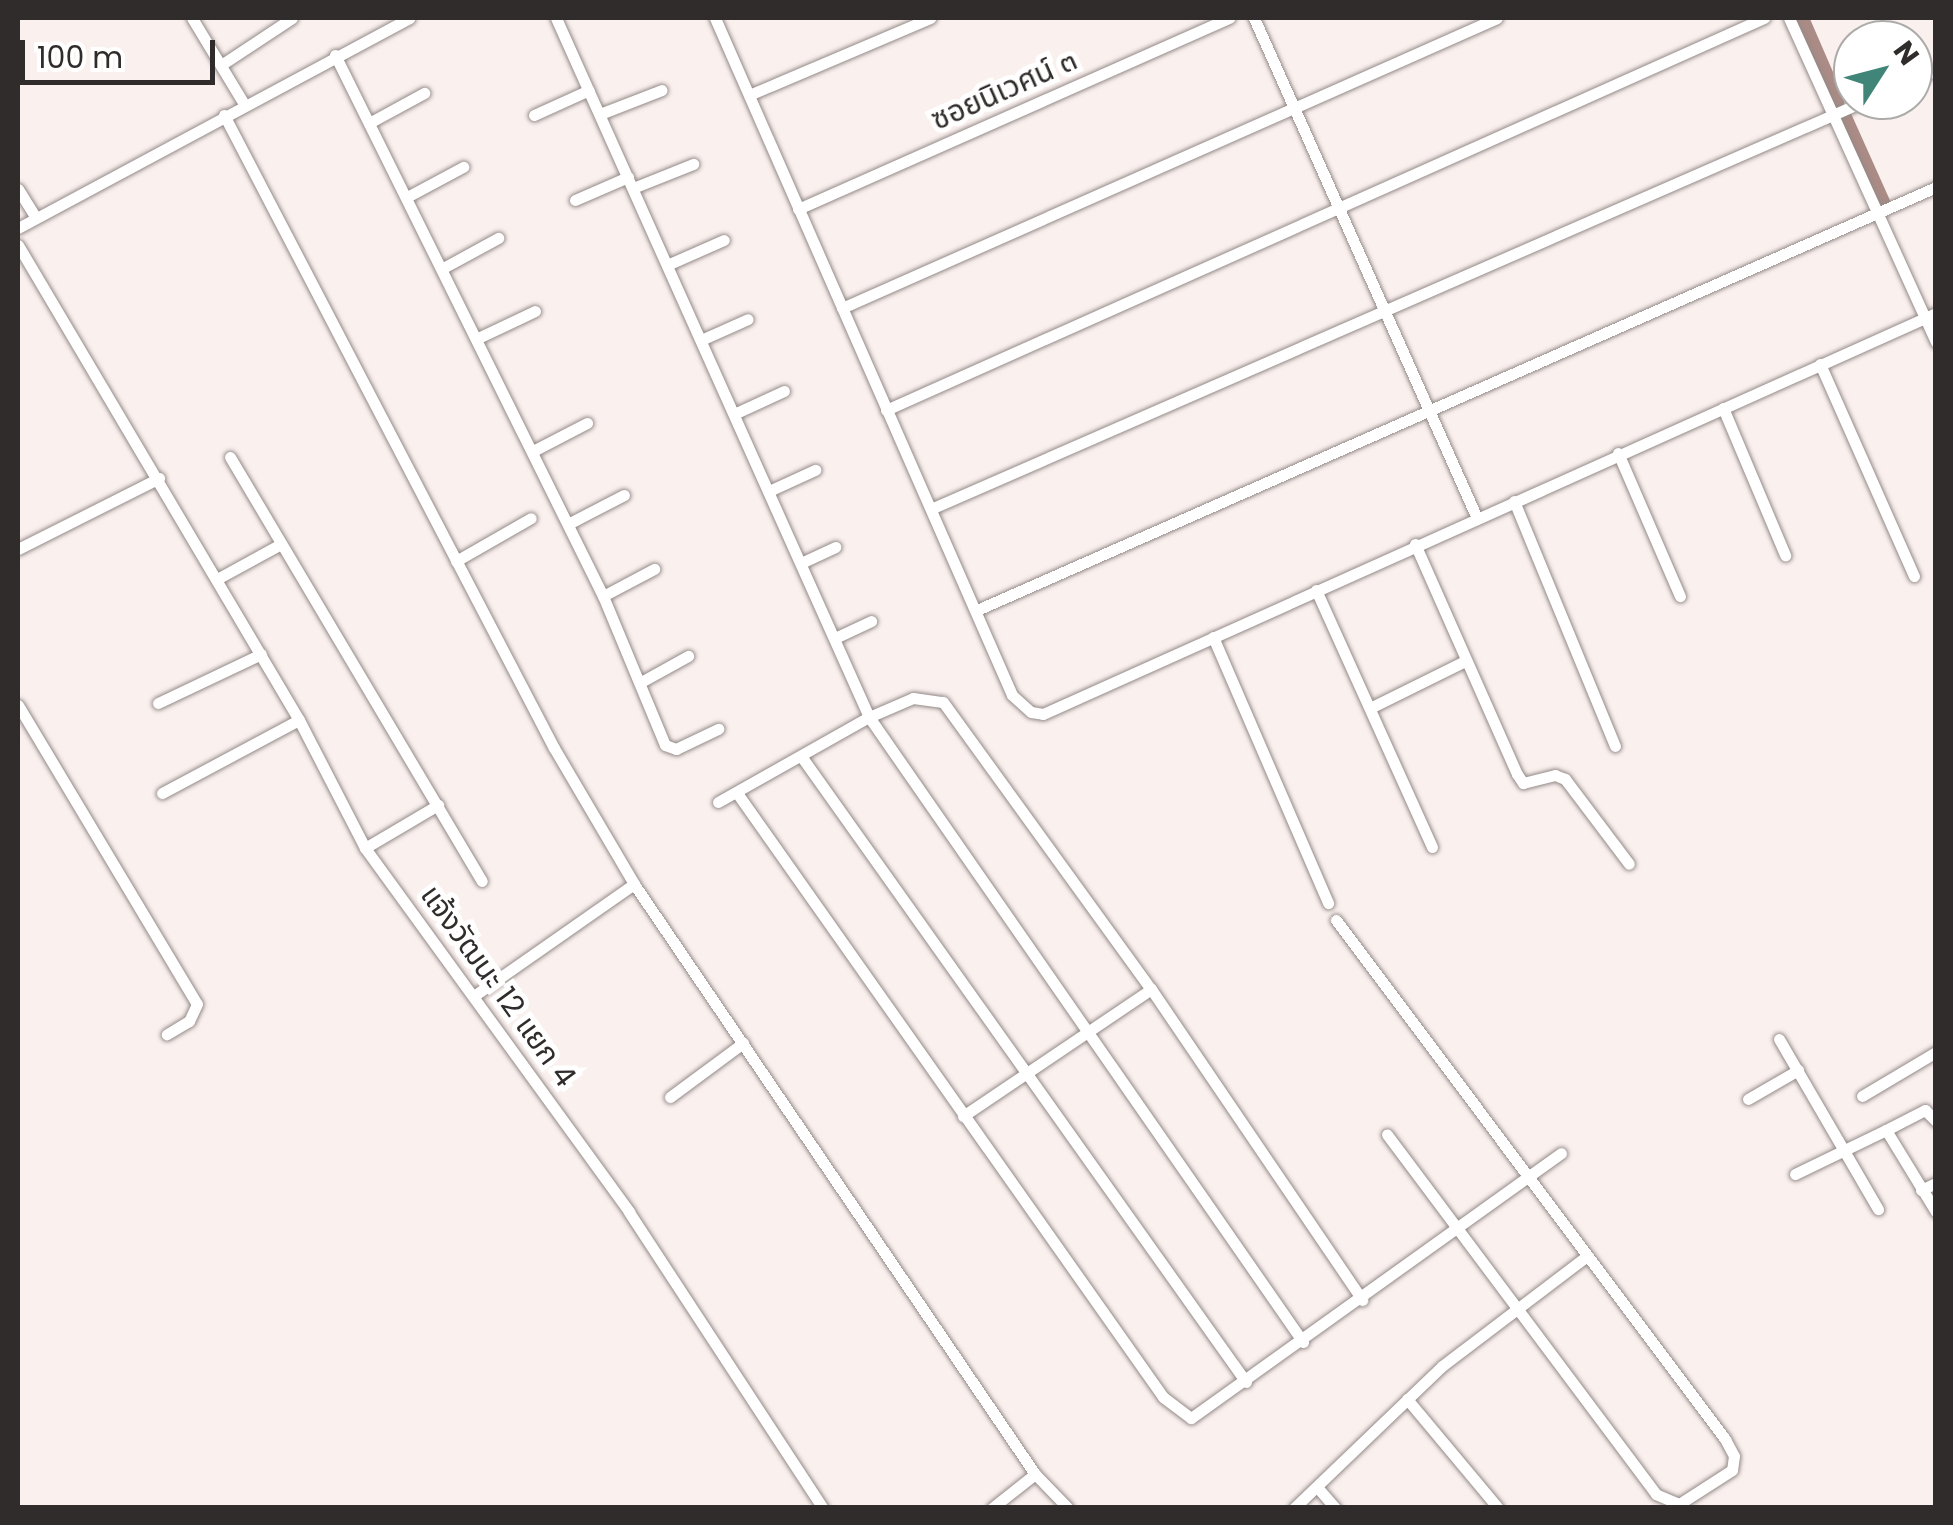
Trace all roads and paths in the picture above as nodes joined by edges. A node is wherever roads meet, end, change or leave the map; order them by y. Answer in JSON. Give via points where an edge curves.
{"nodes":[{"id":1,"x":192,"y":18,"type":"edge"},
{"id":2,"x":292,"y":18,"type":"edge"},
{"id":3,"x":409,"y":18,"type":"edge"},
{"id":4,"x":556,"y":18,"type":"edge"},
{"id":5,"x":715,"y":18,"type":"edge"},
{"id":6,"x":930,"y":18,"type":"edge"},
{"id":7,"x":1230,"y":18,"type":"edge"},
{"id":8,"x":1254,"y":18,"type":"edge"},
{"id":9,"x":1496,"y":18,"type":"edge"},
{"id":10,"x":1764,"y":18,"type":"edge"},
{"id":11,"x":1789,"y":18,"type":"edge"},
{"id":12,"x":335,"y":55,"type":"junction"},
{"id":13,"x":221,"y":65,"type":"junction"},
{"id":14,"x":588,"y":90,"type":"junction"},
{"id":15,"x":662,"y":90,"type":"dead end"},
{"id":16,"x":424,"y":93,"type":"dead end"},
{"id":17,"x":749,"y":96,"type":"junction"},
{"id":18,"x":244,"y":104,"type":"junction"},
{"id":19,"x":1294,"y":109,"type":"junction"},
{"id":20,"x":600,"y":114,"type":"junction"},
{"id":21,"x":224,"y":115,"type":"junction"},
{"id":22,"x":534,"y":115,"type":"dead end"},
{"id":23,"x":1832,"y":116,"type":"junction"},
{"id":24,"x":369,"y":122,"type":"junction"},
{"id":25,"x":693,"y":164,"type":"dead end"},
{"id":26,"x":462,"y":167,"type":"dead end"},
{"id":27,"x":630,"y":182,"type":"junction"},
{"id":28,"x":1936,"y":187,"type":"edge"},
{"id":29,"x":18,"y":190,"type":"edge"},
{"id":30,"x":407,"y":197,"type":"junction"},
{"id":31,"x":575,"y":200,"type":"dead end"},
{"id":32,"x":798,"y":209,"type":"junction"},
{"id":33,"x":1338,"y":210,"type":"junction"},
{"id":34,"x":1876,"y":214,"type":"junction"},
{"id":35,"x":36,"y":218,"type":"junction"},
{"id":36,"x":18,"y":228,"type":"edge"},
{"id":37,"x":498,"y":238,"type":"dead end"},
{"id":38,"x":724,"y":240,"type":"dead end"},
{"id":39,"x":18,"y":245,"type":"edge"},
{"id":40,"x":667,"y":264,"type":"junction"},
{"id":41,"x":443,"y":268,"type":"junction"},
{"id":42,"x":1383,"y":307,"type":"junction"},
{"id":43,"x":842,"y":308,"type":"junction"},
{"id":44,"x":534,"y":311,"type":"dead end"},
{"id":45,"x":1930,"y":316,"type":"edge"},
{"id":46,"x":748,"y":320,"type":"dead end"},
{"id":47,"x":478,"y":338,"type":"junction"},
{"id":48,"x":701,"y":340,"type":"junction"},
{"id":49,"x":1936,"y":342,"type":"edge"},
{"id":50,"x":1820,"y":364,"type":"junction"},
{"id":51,"x":784,"y":391,"type":"dead end"},
{"id":52,"x":1723,"y":408,"type":"junction"},
{"id":53,"x":886,"y":410,"type":"junction"},
{"id":54,"x":1427,"y":412,"type":"junction"},
{"id":55,"x":734,"y":414,"type":"junction"},
{"id":56,"x":587,"y":423,"type":"dead end"},
{"id":57,"x":533,"y":451,"type":"junction"},
{"id":58,"x":1618,"y":453,"type":"junction"},
{"id":59,"x":230,"y":458,"type":"dead end"},
{"id":60,"x":815,"y":470,"type":"dead end"},
{"id":61,"x":159,"y":478,"type":"junction"},
{"id":62,"x":768,"y":491,"type":"junction"},
{"id":63,"x":624,"y":495,"type":"dead end"},
{"id":64,"x":1514,"y":500,"type":"junction"},
{"id":65,"x":932,"y":508,"type":"junction"},
{"id":66,"x":1476,"y":516,"type":"junction"},
{"id":67,"x":531,"y":518,"type":"dead end"},
{"id":68,"x":568,"y":524,"type":"junction"},
{"id":69,"x":1415,"y":544,"type":"junction"},
{"id":70,"x":278,"y":545,"type":"junction"},
{"id":71,"x":836,"y":547,"type":"dead end"},
{"id":72,"x":18,"y":549,"type":"edge"},
{"id":73,"x":1785,"y":555,"type":"dead end"},
{"id":74,"x":456,"y":560,"type":"junction"},
{"id":75,"x":801,"y":563,"type":"junction"},
{"id":76,"x":654,"y":569,"type":"dead end"},
{"id":77,"x":1914,"y":576,"type":"dead end"},
{"id":78,"x":216,"y":579,"type":"junction"},
{"id":79,"x":1316,"y":590,"type":"junction"},
{"id":80,"x":603,"y":596,"type":"junction"},
{"id":81,"x":1680,"y":596,"type":"dead end"},
{"id":82,"x":977,"y":610,"type":"junction"},
{"id":83,"x":870,"y":622,"type":"dead end"},
{"id":84,"x":1214,"y":636,"type":"junction"},
{"id":85,"x":835,"y":638,"type":"junction"},
{"id":86,"x":261,"y":654,"type":"junction"},
{"id":87,"x":688,"y":656,"type":"dead end"},
{"id":88,"x":1466,"y":662,"type":"junction"},
{"id":89,"x":641,"y":682,"type":"junction"},
{"id":90,"x":158,"y":703,"type":"dead end"},
{"id":91,"x":18,"y":705,"type":"edge"},
{"id":92,"x":1370,"y":708,"type":"junction"},
{"id":93,"x":869,"y":717,"type":"junction"},
{"id":94,"x":299,"y":720,"type":"junction"},
{"id":95,"x":718,"y":729,"type":"dead end"},
{"id":96,"x":1616,"y":746,"type":"dead end"},
{"id":97,"x":801,"y":756,"type":"junction"},
{"id":98,"x":162,"y":793,"type":"dead end"},
{"id":99,"x":737,"y":793,"type":"junction"},
{"id":100,"x":718,"y":802,"type":"dead end"},
{"id":101,"x":438,"y":806,"type":"junction"},
{"id":102,"x":1432,"y":847,"type":"dead end"},
{"id":103,"x":365,"y":848,"type":"junction"},
{"id":104,"x":1629,"y":864,"type":"dead end"},
{"id":105,"x":482,"y":881,"type":"dead end"},
{"id":106,"x":634,"y":884,"type":"junction"},
{"id":107,"x":1328,"y":903,"type":"dead end"},
{"id":108,"x":1336,"y":920,"type":"dead end"},
{"id":109,"x":1151,"y":989,"type":"junction"},
{"id":110,"x":475,"y":995,"type":"junction"},
{"id":111,"x":167,"y":1034,"type":"dead end"},
{"id":112,"x":1087,"y":1034,"type":"junction"},
{"id":113,"x":1779,"y":1039,"type":"dead end"},
{"id":114,"x":743,"y":1044,"type":"junction"},
{"id":115,"x":1936,"y":1052,"type":"edge"},
{"id":116,"x":1798,"y":1070,"type":"junction"},
{"id":117,"x":1025,"y":1075,"type":"junction"},
{"id":118,"x":1862,"y":1096,"type":"dead end"},
{"id":119,"x":670,"y":1097,"type":"dead end"},
{"id":120,"x":1748,"y":1099,"type":"dead end"},
{"id":121,"x":964,"y":1116,"type":"junction"},
{"id":122,"x":1936,"y":1121,"type":"edge"},
{"id":123,"x":1886,"y":1130,"type":"junction"},
{"id":124,"x":1387,"y":1135,"type":"dead end"},
{"id":125,"x":1846,"y":1148,"type":"junction"},
{"id":126,"x":1561,"y":1153,"type":"dead end"},
{"id":127,"x":1795,"y":1174,"type":"dead end"},
{"id":128,"x":1527,"y":1178,"type":"junction"},
{"id":129,"x":1936,"y":1184,"type":"edge"},
{"id":130,"x":1921,"y":1190,"type":"junction"},
{"id":131,"x":1878,"y":1209,"type":"dead end"},
{"id":132,"x":1936,"y":1212,"type":"edge"},
{"id":133,"x":1456,"y":1228,"type":"junction"},
{"id":134,"x":1587,"y":1256,"type":"junction"},
{"id":135,"x":1362,"y":1300,"type":"junction"},
{"id":136,"x":1514,"y":1310,"type":"junction"},
{"id":137,"x":1303,"y":1342,"type":"junction"},
{"id":138,"x":1246,"y":1382,"type":"junction"},
{"id":139,"x":1407,"y":1399,"type":"junction"},
{"id":140,"x":1036,"y":1474,"type":"junction"},
{"id":141,"x":1317,"y":1487,"type":"junction"},
{"id":142,"x":823,"y":1508,"type":"edge"},
{"id":143,"x":992,"y":1508,"type":"edge"},
{"id":144,"x":1068,"y":1508,"type":"edge"},
{"id":145,"x":1294,"y":1508,"type":"edge"},
{"id":146,"x":1335,"y":1508,"type":"edge"},
{"id":147,"x":1498,"y":1508,"type":"edge"}],
"edges":[{"from":1,"to":13,"type":"street"},
{"from":2,"to":13,"type":"street"},
{"from":3,"to":12,"type":"street"},
{"from":4,"to":14,"type":"street"},
{"from":5,"to":17,"type":"street"},
{"from":6,"to":17,"type":"street"},
{"from":7,"to":32,"type":"street","name":"ซอยนิเวศน์ ๓"},
{"from":8,"to":19,"type":"street"},
{"from":9,"to":19,"type":"street"},
{"from":10,"to":33,"type":"street"},
{"from":11,"to":23,"type":"street"},
{"from":12,"to":18,"type":"street"},
{"from":12,"to":24,"type":"street"},
{"from":13,"to":18,"type":"street"},
{"from":14,"to":20,"type":"street"},
{"from":14,"to":22,"type":"street"},
{"from":15,"to":20,"type":"street"},
{"from":16,"to":24,"type":"street"},
{"from":17,"to":32,"type":"street"},
{"from":18,"to":21,"type":"street"},
{"from":19,"to":33,"type":"street"},
{"from":19,"to":43,"type":"street"},
{"from":20,"to":27,"type":"street"},
{"from":21,"to":35,"type":"street"},
{"from":21,"to":74,"type":"street"},
{"from":23,"to":34,"type":"street"},
{"from":23,"to":42,"type":"street"},
{"from":24,"to":30,"type":"street"},
{"from":25,"to":27,"type":"street"},
{"from":26,"to":30,"type":"street"},
{"from":27,"to":31,"type":"street"},
{"from":27,"to":40,"type":"street"},
{"from":28,"to":34,"type":"street"},
{"from":29,"to":35,"type":"street"},
{"from":30,"to":41,"type":"street"},
{"from":32,"to":43,"type":"street"},
{"from":33,"to":42,"type":"street"},
{"from":33,"to":53,"type":"street"},
{"from":34,"to":45,"type":"street"},
{"from":34,"to":54,"type":"street"},
{"from":35,"to":36,"type":"street"},
{"from":37,"to":41,"type":"street"},
{"from":38,"to":40,"type":"street"},
{"from":39,"to":61,"type":"street","name":"แจ้งวัฒนะ 12 แยก 4"},
{"from":40,"to":48,"type":"street"},
{"from":41,"to":47,"type":"street"},
{"from":42,"to":54,"type":"street"},
{"from":42,"to":65,"type":"street"},
{"from":43,"to":53,"type":"street"},
{"from":44,"to":47,"type":"street"},
{"from":45,"to":49,"type":"street"},
{"from":45,"to":50,"type":"street"},
{"from":46,"to":48,"type":"street"},
{"from":47,"to":57,"type":"street"},
{"from":48,"to":55,"type":"street"},
{"from":50,"to":52,"type":"street"},
{"from":50,"to":77,"type":"street"},
{"from":51,"to":55,"type":"street"},
{"from":52,"to":58,"type":"street"},
{"from":52,"to":73,"type":"street"},
{"from":53,"to":65,"type":"street"},
{"from":54,"to":66,"type":"street"},
{"from":54,"to":82,"type":"street"},
{"from":55,"to":62,"type":"street"},
{"from":56,"to":57,"type":"street"},
{"from":57,"to":68,"type":"street"},
{"from":58,"to":64,"type":"street"},
{"from":58,"to":81,"type":"street"},
{"from":59,"to":70,"type":"street"},
{"from":60,"to":62,"type":"street"},
{"from":61,"to":72,"type":"street"},
{"from":61,"to":78,"type":"street","name":"แจ้งวัฒนะ 12 แยก 4"},
{"from":62,"to":75,"type":"street"},
{"from":63,"to":68,"type":"street"},
{"from":64,"to":66,"type":"street"},
{"from":64,"to":96,"type":"street"},
{"from":65,"to":82,"type":"street"},
{"from":66,"to":69,"type":"street"},
{"from":67,"to":74,"type":"street"},
{"from":68,"to":80,"type":"street"},
{"from":69,"to":79,"type":"street"},
{"from":69,"to":88,"type":"street"},
{"from":70,"to":78,"type":"street"},
{"from":70,"to":101,"type":"street"},
{"from":71,"to":75,"type":"street"},
{"from":74,"to":106,"type":"street"},
{"from":75,"to":85,"type":"street"},
{"from":76,"to":80,"type":"street"},
{"from":78,"to":86,"type":"street","name":"แจ้งวัฒนะ 12 แยก 4"},
{"from":79,"to":84,"type":"street"},
{"from":79,"to":92,"type":"street"},
{"from":80,"to":89,"type":"street"},
{"from":82,"to":84,"type":"street","via":[[1012,696],[1043,714]]},
{"from":83,"to":85,"type":"street"},
{"from":84,"to":107,"type":"street"},
{"from":85,"to":93,"type":"street"},
{"from":86,"to":90,"type":"street"},
{"from":86,"to":94,"type":"street","name":"แจ้งวัฒนะ 12 แยก 4"},
{"from":87,"to":89,"type":"street"},
{"from":88,"to":92,"type":"street"},
{"from":88,"to":104,"type":"street","via":[[1524,783],[1555,774],[1564,779]]},
{"from":89,"to":95,"type":"street","via":[[670,748]]},
{"from":91,"to":111,"type":"street","via":[[197,1004],[189,1020]]},
{"from":92,"to":102,"type":"street"},
{"from":93,"to":97,"type":"street"},
{"from":93,"to":109,"type":"street","via":[[913,698],[943,702]]},
{"from":93,"to":112,"type":"street"},
{"from":94,"to":98,"type":"street"},
{"from":94,"to":103,"type":"street","name":"แจ้งวัฒนะ 12 แยก 4"},
{"from":97,"to":99,"type":"street"},
{"from":97,"to":117,"type":"street"},
{"from":99,"to":100,"type":"street"},
{"from":99,"to":121,"type":"street"},
{"from":101,"to":103,"type":"street"},
{"from":101,"to":105,"type":"street"},
{"from":103,"to":110,"type":"street","name":"แจ้งวัฒนะ 12 แยก 4"},
{"from":106,"to":110,"type":"street"},
{"from":106,"to":114,"type":"street"},
{"from":108,"to":128,"type":"street"},
{"from":109,"to":112,"type":"street"},
{"from":109,"to":135,"type":"street"},
{"from":110,"to":142,"type":"street","name":"แจ้งวัฒนะ 12 แยก 4","via":[[630,1212]]},
{"from":112,"to":117,"type":"street"},
{"from":112,"to":137,"type":"street"},
{"from":113,"to":116,"type":"street"},
{"from":114,"to":119,"type":"street"},
{"from":114,"to":140,"type":"street"},
{"from":115,"to":118,"type":"street"},
{"from":116,"to":120,"type":"street"},
{"from":116,"to":125,"type":"street"},
{"from":117,"to":121,"type":"street"},
{"from":117,"to":138,"type":"street"},
{"from":121,"to":138,"type":"street","via":[[1175,1410],[1191,1418]]},
{"from":122,"to":123,"type":"street","via":[[1925,1110]]},
{"from":123,"to":125,"type":"street"},
{"from":123,"to":130,"type":"street"},
{"from":124,"to":133,"type":"street"},
{"from":125,"to":127,"type":"street"},
{"from":125,"to":131,"type":"street"},
{"from":126,"to":128,"type":"street"},
{"from":128,"to":133,"type":"street"},
{"from":128,"to":134,"type":"street"},
{"from":129,"to":130,"type":"street"},
{"from":130,"to":132,"type":"street"},
{"from":133,"to":135,"type":"street"},
{"from":133,"to":136,"type":"street"},
{"from":134,"to":136,"type":"street"},
{"from":134,"to":136,"type":"street","via":[[1725,1439],[1734,1456],[1732,1470],[1679,1504],[1666,1502]]},
{"from":135,"to":137,"type":"street"},
{"from":136,"to":139,"type":"street"},
{"from":137,"to":138,"type":"street"},
{"from":139,"to":141,"type":"street"},
{"from":139,"to":147,"type":"street"},
{"from":140,"to":143,"type":"street"},
{"from":140,"to":144,"type":"street"},
{"from":141,"to":145,"type":"street"},
{"from":141,"to":146,"type":"street"}]}
